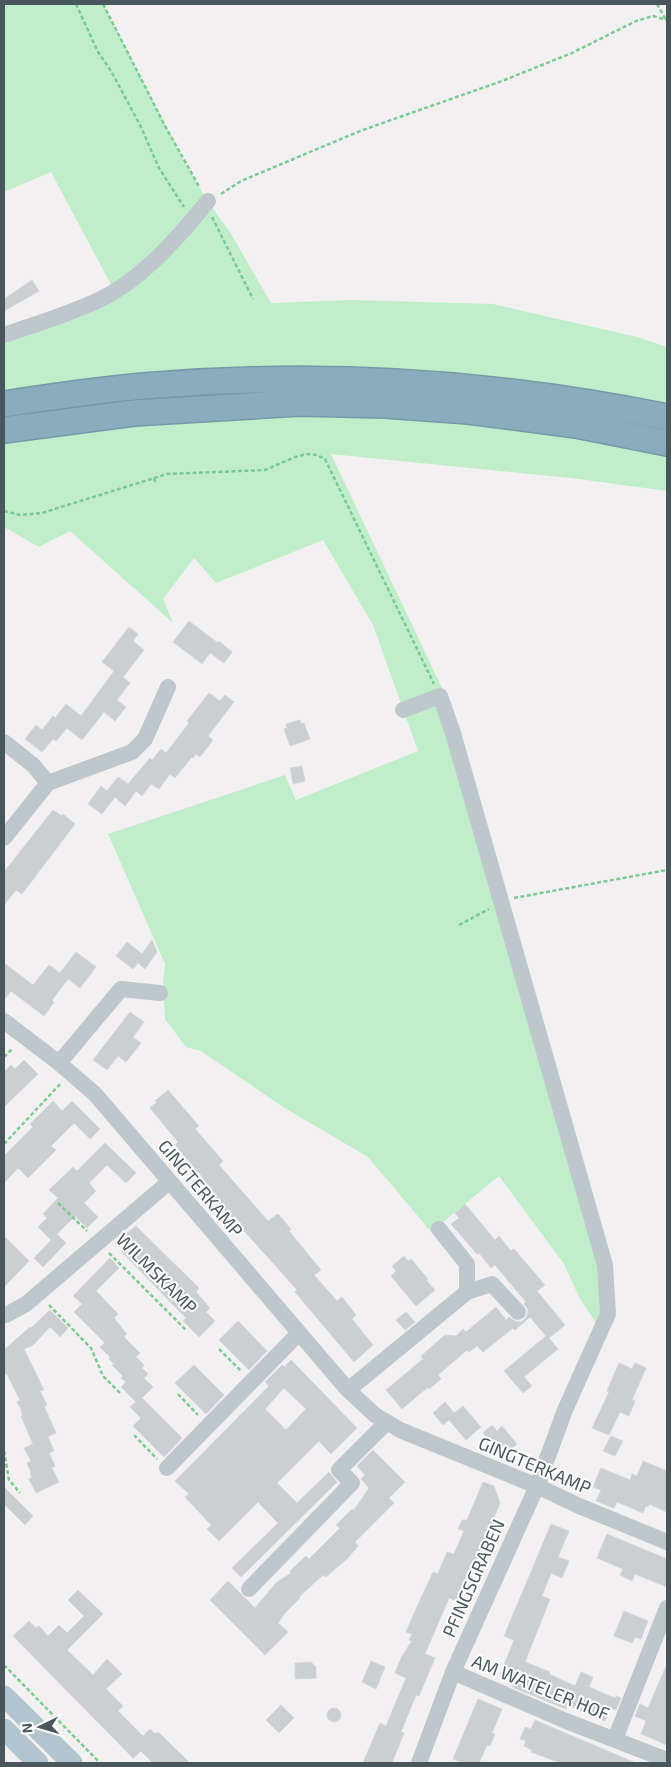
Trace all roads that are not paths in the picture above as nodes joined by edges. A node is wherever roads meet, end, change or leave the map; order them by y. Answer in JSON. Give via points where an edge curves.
{"nodes":[{"id":1,"x":206,"y":204,"type":"road end"},
{"id":2,"x":4,"y":335,"type":"edge"},
{"id":3,"x":4,"y":404,"type":"edge"},
{"id":4,"x":667,"y":417,"type":"edge"},
{"id":5,"x":4,"y":430,"type":"edge"},
{"id":6,"x":667,"y":443,"type":"edge"},
{"id":7,"x":168,"y":687,"type":"dead end"},
{"id":8,"x":403,"y":710,"type":"dead end"},
{"id":9,"x":4,"y":742,"type":"edge"},
{"id":10,"x":48,"y":783,"type":"junction"},
{"id":11,"x":4,"y":838,"type":"edge"},
{"id":12,"x":160,"y":993,"type":"dead end"},
{"id":13,"x":4,"y":1021,"type":"edge"},
{"id":14,"x":65,"y":1068,"type":"junction"},
{"id":15,"x":169,"y":1182,"type":"junction"},
{"id":16,"x":439,"y":1229,"type":"dead end"},
{"id":17,"x":467,"y":1292,"type":"junction"},
{"id":18,"x":518,"y":1312,"type":"dead end"},
{"id":19,"x":4,"y":1314,"type":"edge"},
{"id":20,"x":299,"y":1333,"type":"junction"},
{"id":21,"x":348,"y":1390,"type":"junction"},
{"id":22,"x":387,"y":1422,"type":"junction"},
{"id":23,"x":167,"y":1468,"type":"road end"},
{"id":24,"x":537,"y":1486,"type":"junction"},
{"id":25,"x":667,"y":1542,"type":"edge"},
{"id":26,"x":249,"y":1589,"type":"dead end"},
{"id":27,"x":667,"y":1608,"type":"edge"},
{"id":28,"x":453,"y":1672,"type":"junction"},
{"id":29,"x":4,"y":1696,"type":"edge"},
{"id":30,"x":4,"y":1729,"type":"edge"},
{"id":31,"x":615,"y":1739,"type":"junction"},
{"id":32,"x":667,"y":1760,"type":"edge"},
{"id":33,"x":38,"y":1763,"type":"edge"},
{"id":34,"x":72,"y":1763,"type":"edge"},
{"id":35,"x":418,"y":1763,"type":"edge"}],
"edges":[{"from":1,"to":2,"type":"street","via":[[178,236],[125,285],[72,312]]},
{"from":3,"to":4,"type":"highway","via":[[142,386],[313,379],[510,391]]},
{"from":5,"to":6,"type":"highway","via":[[134,413],[299,403],[468,411],[576,425]]},
{"from":7,"to":10,"type":"street","via":[[146,739],[132,752]]},
{"from":8,"to":24,"type":"street","name":"PFINGSGRABEN","via":[[440,696],[605,1265],[608,1314],[565,1410]]},
{"from":9,"to":10,"type":"street","via":[[33,765]]},
{"from":10,"to":11,"type":"street"},
{"from":12,"to":14,"type":"street","via":[[120,989]]},
{"from":13,"to":14,"type":"street","name":"GINGTERKAMP"},
{"from":14,"to":15,"type":"street","name":"GINGTERKAMP","via":[[95,1094]]},
{"from":15,"to":19,"type":"street","name":"WILMSKAMP","via":[[26,1304]]},
{"from":15,"to":20,"type":"street","name":"GINGTERKAMP"},
{"from":16,"to":17,"type":"street","via":[[467,1264]]},
{"from":17,"to":18,"type":"street","via":[[492,1284]]},
{"from":17,"to":21,"type":"street"},
{"from":20,"to":21,"type":"street","name":"GINGTERKAMP"},
{"from":20,"to":23,"type":"street"},
{"from":21,"to":22,"type":"street","name":"GINGTERKAMP"},
{"from":22,"to":24,"type":"street","name":"GINGTERKAMP"},
{"from":22,"to":26,"type":"street","via":[[339,1470],[352,1483]]},
{"from":24,"to":25,"type":"street","name":"GINGTERKAMP"},
{"from":24,"to":28,"type":"street","name":"PFINGSGRABEN"},
{"from":27,"to":31,"type":"street","name":"AM WATELER HOF"},
{"from":28,"to":31,"type":"street","name":"AM WATELER HOF"},
{"from":28,"to":35,"type":"street","name":"PFINGSGRABEN"},
{"from":29,"to":34,"type":"main road"},
{"from":30,"to":33,"type":"main road"},
{"from":31,"to":32,"type":"street","name":"AM WATELER HOF"}]}
